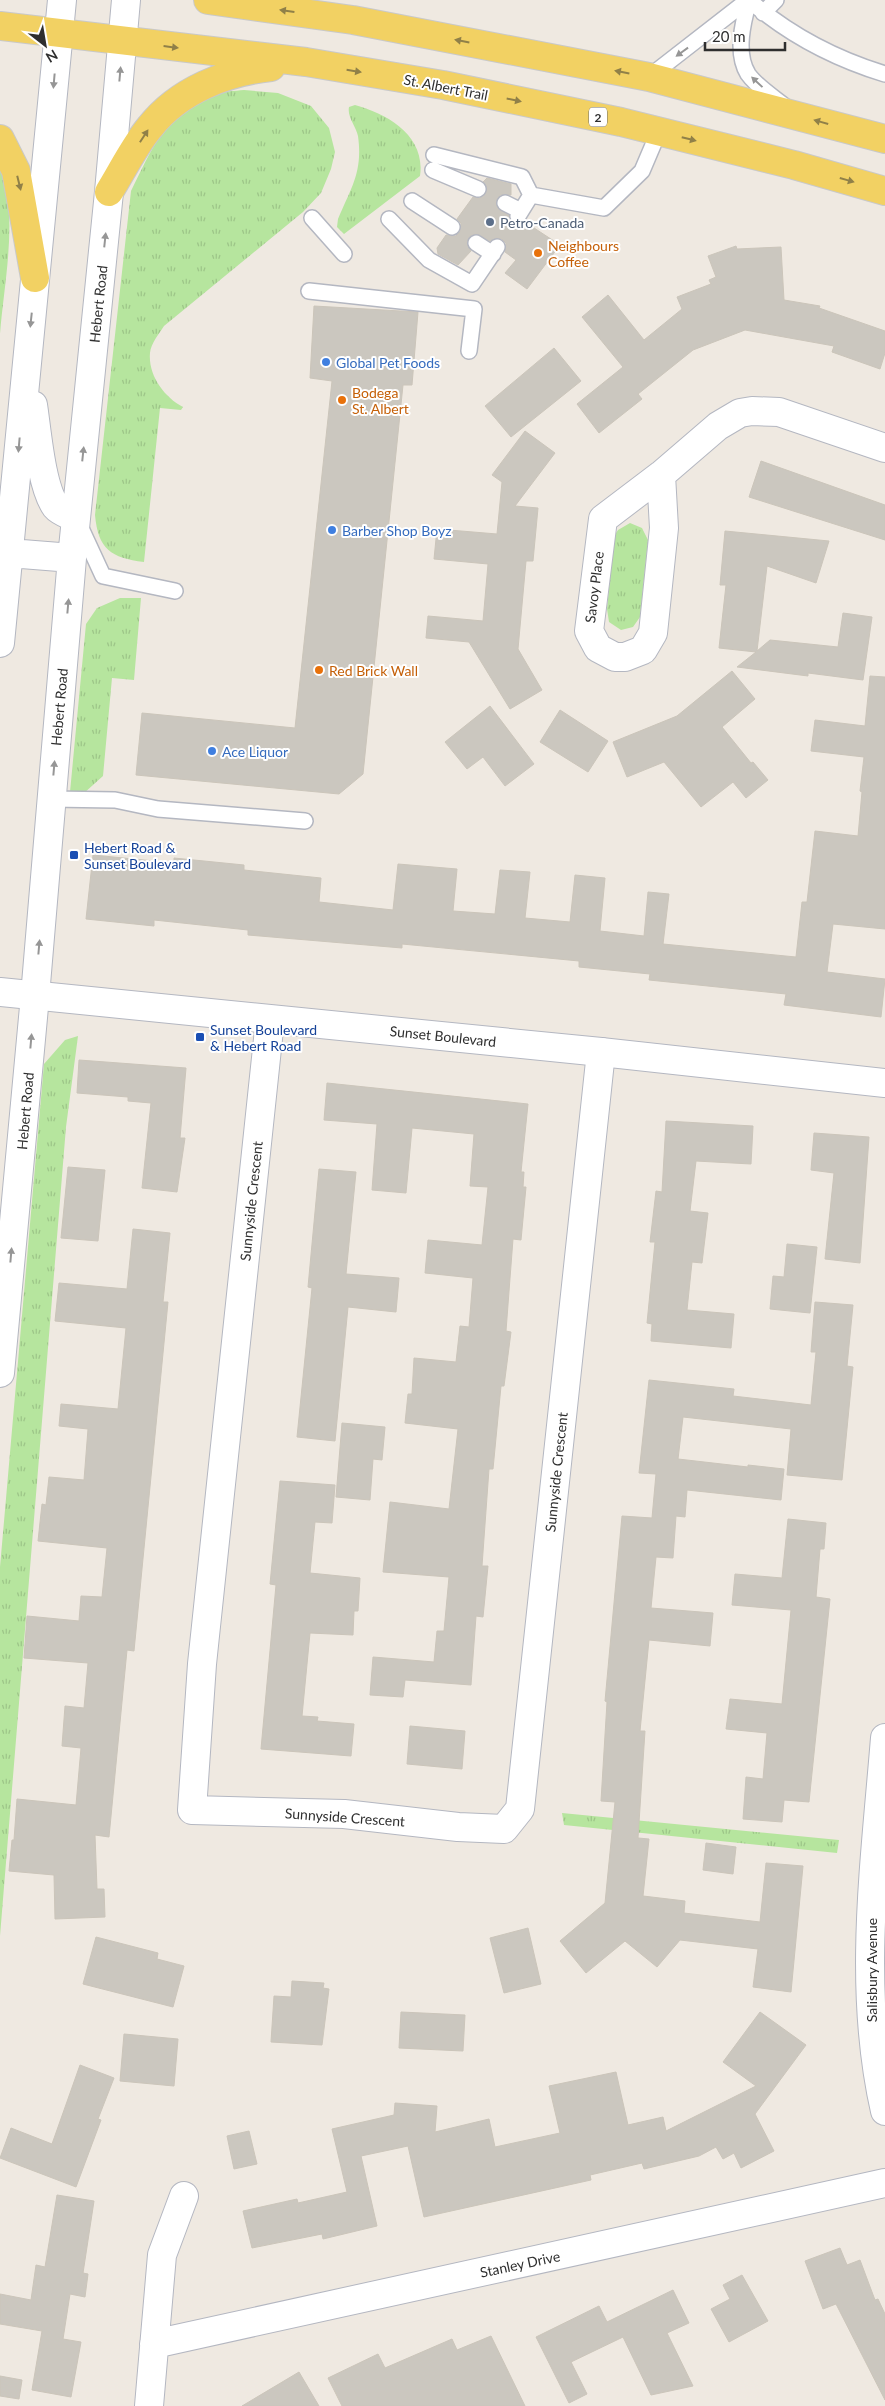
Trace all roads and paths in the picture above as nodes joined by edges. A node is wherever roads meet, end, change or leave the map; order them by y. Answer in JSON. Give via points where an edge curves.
{"nodes":[{"id":1,"x":62,"y":0,"type":"edge"},
{"id":2,"x":126,"y":0,"type":"edge"},
{"id":3,"x":208,"y":0,"type":"edge"},
{"id":4,"x":316,"y":0,"type":"edge"},
{"id":5,"x":749,"y":0,"type":"edge"},
{"id":6,"x":776,"y":0,"type":"edge"},
{"id":7,"x":763,"y":13,"type":"junction"},
{"id":8,"x":353,"y":20,"type":"junction"},
{"id":9,"x":0,"y":26,"type":"edge"},
{"id":10,"x":58,"y":33,"type":"junction"},
{"id":11,"x":123,"y":42,"type":"junction"},
{"id":12,"x":306,"y":62,"type":"junction"},
{"id":13,"x":885,"y":74,"type":"edge"},
{"id":14,"x":649,"y":77,"type":"junction"},
{"id":15,"x":794,"y":114,"type":"junction"},
{"id":16,"x":659,"y":131,"type":"junction"},
{"id":17,"x":0,"y":139,"type":"edge"},
{"id":18,"x":885,"y":139,"type":"edge"},
{"id":19,"x":478,"y":189,"type":"dead end"},
{"id":20,"x":885,"y":191,"type":"edge"},
{"id":21,"x":110,"y":192,"type":"junction"},
{"id":22,"x":531,"y":195,"type":"junction"},
{"id":23,"x":412,"y":201,"type":"dead end"},
{"id":24,"x":505,"y":203,"type":"dead end"},
{"id":25,"x":312,"y":218,"type":"dead end"},
{"id":26,"x":389,"y":220,"type":"dead end"},
{"id":27,"x":452,"y":227,"type":"dead end"},
{"id":28,"x":476,"y":243,"type":"dead end"},
{"id":29,"x":344,"y":254,"type":"dead end"},
{"id":30,"x":35,"y":278,"type":"junction"},
{"id":31,"x":310,"y":291,"type":"dead end"},
{"id":32,"x":469,"y":351,"type":"dead end"},
{"id":33,"x":27,"y":361,"type":"junction"},
{"id":34,"x":885,"y":448,"type":"edge"},
{"id":35,"x":661,"y":475,"type":"junction"},
{"id":36,"x":76,"y":518,"type":"junction"},
{"id":37,"x":4,"y":553,"type":"edge"},
{"id":38,"x":72,"y":558,"type":"junction"},
{"id":39,"x":175,"y":591,"type":"dead end"},
{"id":40,"x":0,"y":643,"type":"edge"},
{"id":41,"x":51,"y":799,"type":"junction"},
{"id":42,"x":305,"y":821,"type":"dead end"},
{"id":43,"x":0,"y":992,"type":"edge"},
{"id":44,"x":35,"y":996,"type":"junction"},
{"id":45,"x":270,"y":1020,"type":"junction"},
{"id":46,"x":601,"y":1052,"type":"junction"},
{"id":47,"x":885,"y":1084,"type":"edge"},
{"id":48,"x":0,"y":1373,"type":"edge"},
{"id":49,"x":885,"y":1738,"type":"edge"},
{"id":50,"x":885,"y":2111,"type":"edge"},
{"id":51,"x":885,"y":2183,"type":"edge"},
{"id":52,"x":184,"y":2196,"type":"dead end"},
{"id":53,"x":154,"y":2344,"type":"junction"},
{"id":54,"x":149,"y":2406,"type":"edge"}],
"edges":[{"from":1,"to":10,"type":"street"},
{"from":2,"to":11,"type":"street","name":"Hebert Road"},
{"from":8,"to":3,"type":"main road","one_way":true},
{"from":4,"to":8,"type":"main road"},
{"from":5,"to":7,"type":"lane"},
{"from":5,"to":14,"type":"lane","one_way":true},
{"from":15,"to":5,"type":"lane","one_way":true,"via":[[748,73],[741,40]]},
{"from":6,"to":7,"type":"lane"},
{"from":7,"to":13,"type":"lane","via":[[840,58]]},
{"from":14,"to":8,"type":"main road","one_way":true},
{"from":9,"to":10,"type":"main road","name":"St. Albert Trail","number":"2"},
{"from":10,"to":11,"type":"main road","name":"St. Albert Trail","number":"2"},
{"from":10,"to":30,"type":"street","one_way":true},
{"from":11,"to":12,"type":"main road","name":"St. Albert Trail","number":"2","one_way":true},
{"from":21,"to":11,"type":"street","name":"Hebert Road","one_way":true},
{"from":12,"to":16,"type":"main road","name":"St. Albert Trail","number":"2","one_way":true,"via":[[443,85]]},
{"from":21,"to":12,"type":"main road","one_way":true,"via":[[149,128],[187,94],[241,70]]},
{"from":14,"to":15,"type":"main road"},
{"from":18,"to":15,"type":"main road","one_way":true},
{"from":16,"to":20,"type":"main road","name":"St. Albert Trail","number":"2","one_way":true},
{"from":16,"to":22,"type":"lane","via":[[642,171],[604,208]]},
{"from":17,"to":30,"type":"main road","one_way":true,"via":[[16,171]]},
{"from":19,"to":22,"type":"lane","via":[[434,162],[522,177]]},
{"from":36,"to":21,"type":"street","name":"Hebert Road","one_way":true},
{"from":22,"to":24,"type":"lane","via":[[519,214]]},
{"from":23,"to":27,"type":"lane"},
{"from":25,"to":29,"type":"lane"},
{"from":26,"to":28,"type":"lane","via":[[429,260],[472,284],[495,250]]},
{"from":30,"to":33,"type":"street","one_way":true},
{"from":31,"to":32,"type":"lane","via":[[474,308]]},
{"from":33,"to":36,"type":"street","via":[[39,450],[50,495],[57,508]]},
{"from":33,"to":37,"type":"street","one_way":true},
{"from":34,"to":35,"type":"street","name":"Savoy Place","via":[[779,412],[752,411],[723,422]]},
{"from":35,"to":35,"type":"street","name":"Savoy Place","via":[[603,519],[589,631],[598,648],[615,657],[643,650],[653,634],[664,528]]},
{"from":36,"to":38,"type":"street","name":"Hebert Road"},
{"from":36,"to":39,"type":"lane","via":[[103,576]]},
{"from":37,"to":38,"type":"street"},
{"from":37,"to":40,"type":"street"},
{"from":41,"to":38,"type":"street","name":"Hebert Road","one_way":true},
{"from":41,"to":42,"type":"lane","via":[[115,800],[158,809]]},
{"from":44,"to":41,"type":"street","name":"Hebert Road","one_way":true},
{"from":43,"to":44,"type":"street","name":"Sunset Boulevard"},
{"from":44,"to":45,"type":"street","name":"Sunset Boulevard"},
{"from":48,"to":44,"type":"street","name":"Hebert Road","one_way":true},
{"from":45,"to":46,"type":"street","name":"Sunset Boulevard"},
{"from":45,"to":46,"type":"street","name":"Sunnyside Crescent","via":[[202,1664],[192,1810],[344,1814],[504,1830],[520,1809]]},
{"from":46,"to":47,"type":"street","name":"Sunset Boulevard"},
{"from":49,"to":50,"type":"street","name":"Salisbury Avenue","via":[[869,1985],[872,2034]]},
{"from":51,"to":53,"type":"street","name":"Stanley Drive"},
{"from":52,"to":53,"type":"street","via":[[162,2255]]},
{"from":53,"to":54,"type":"street"}]}
